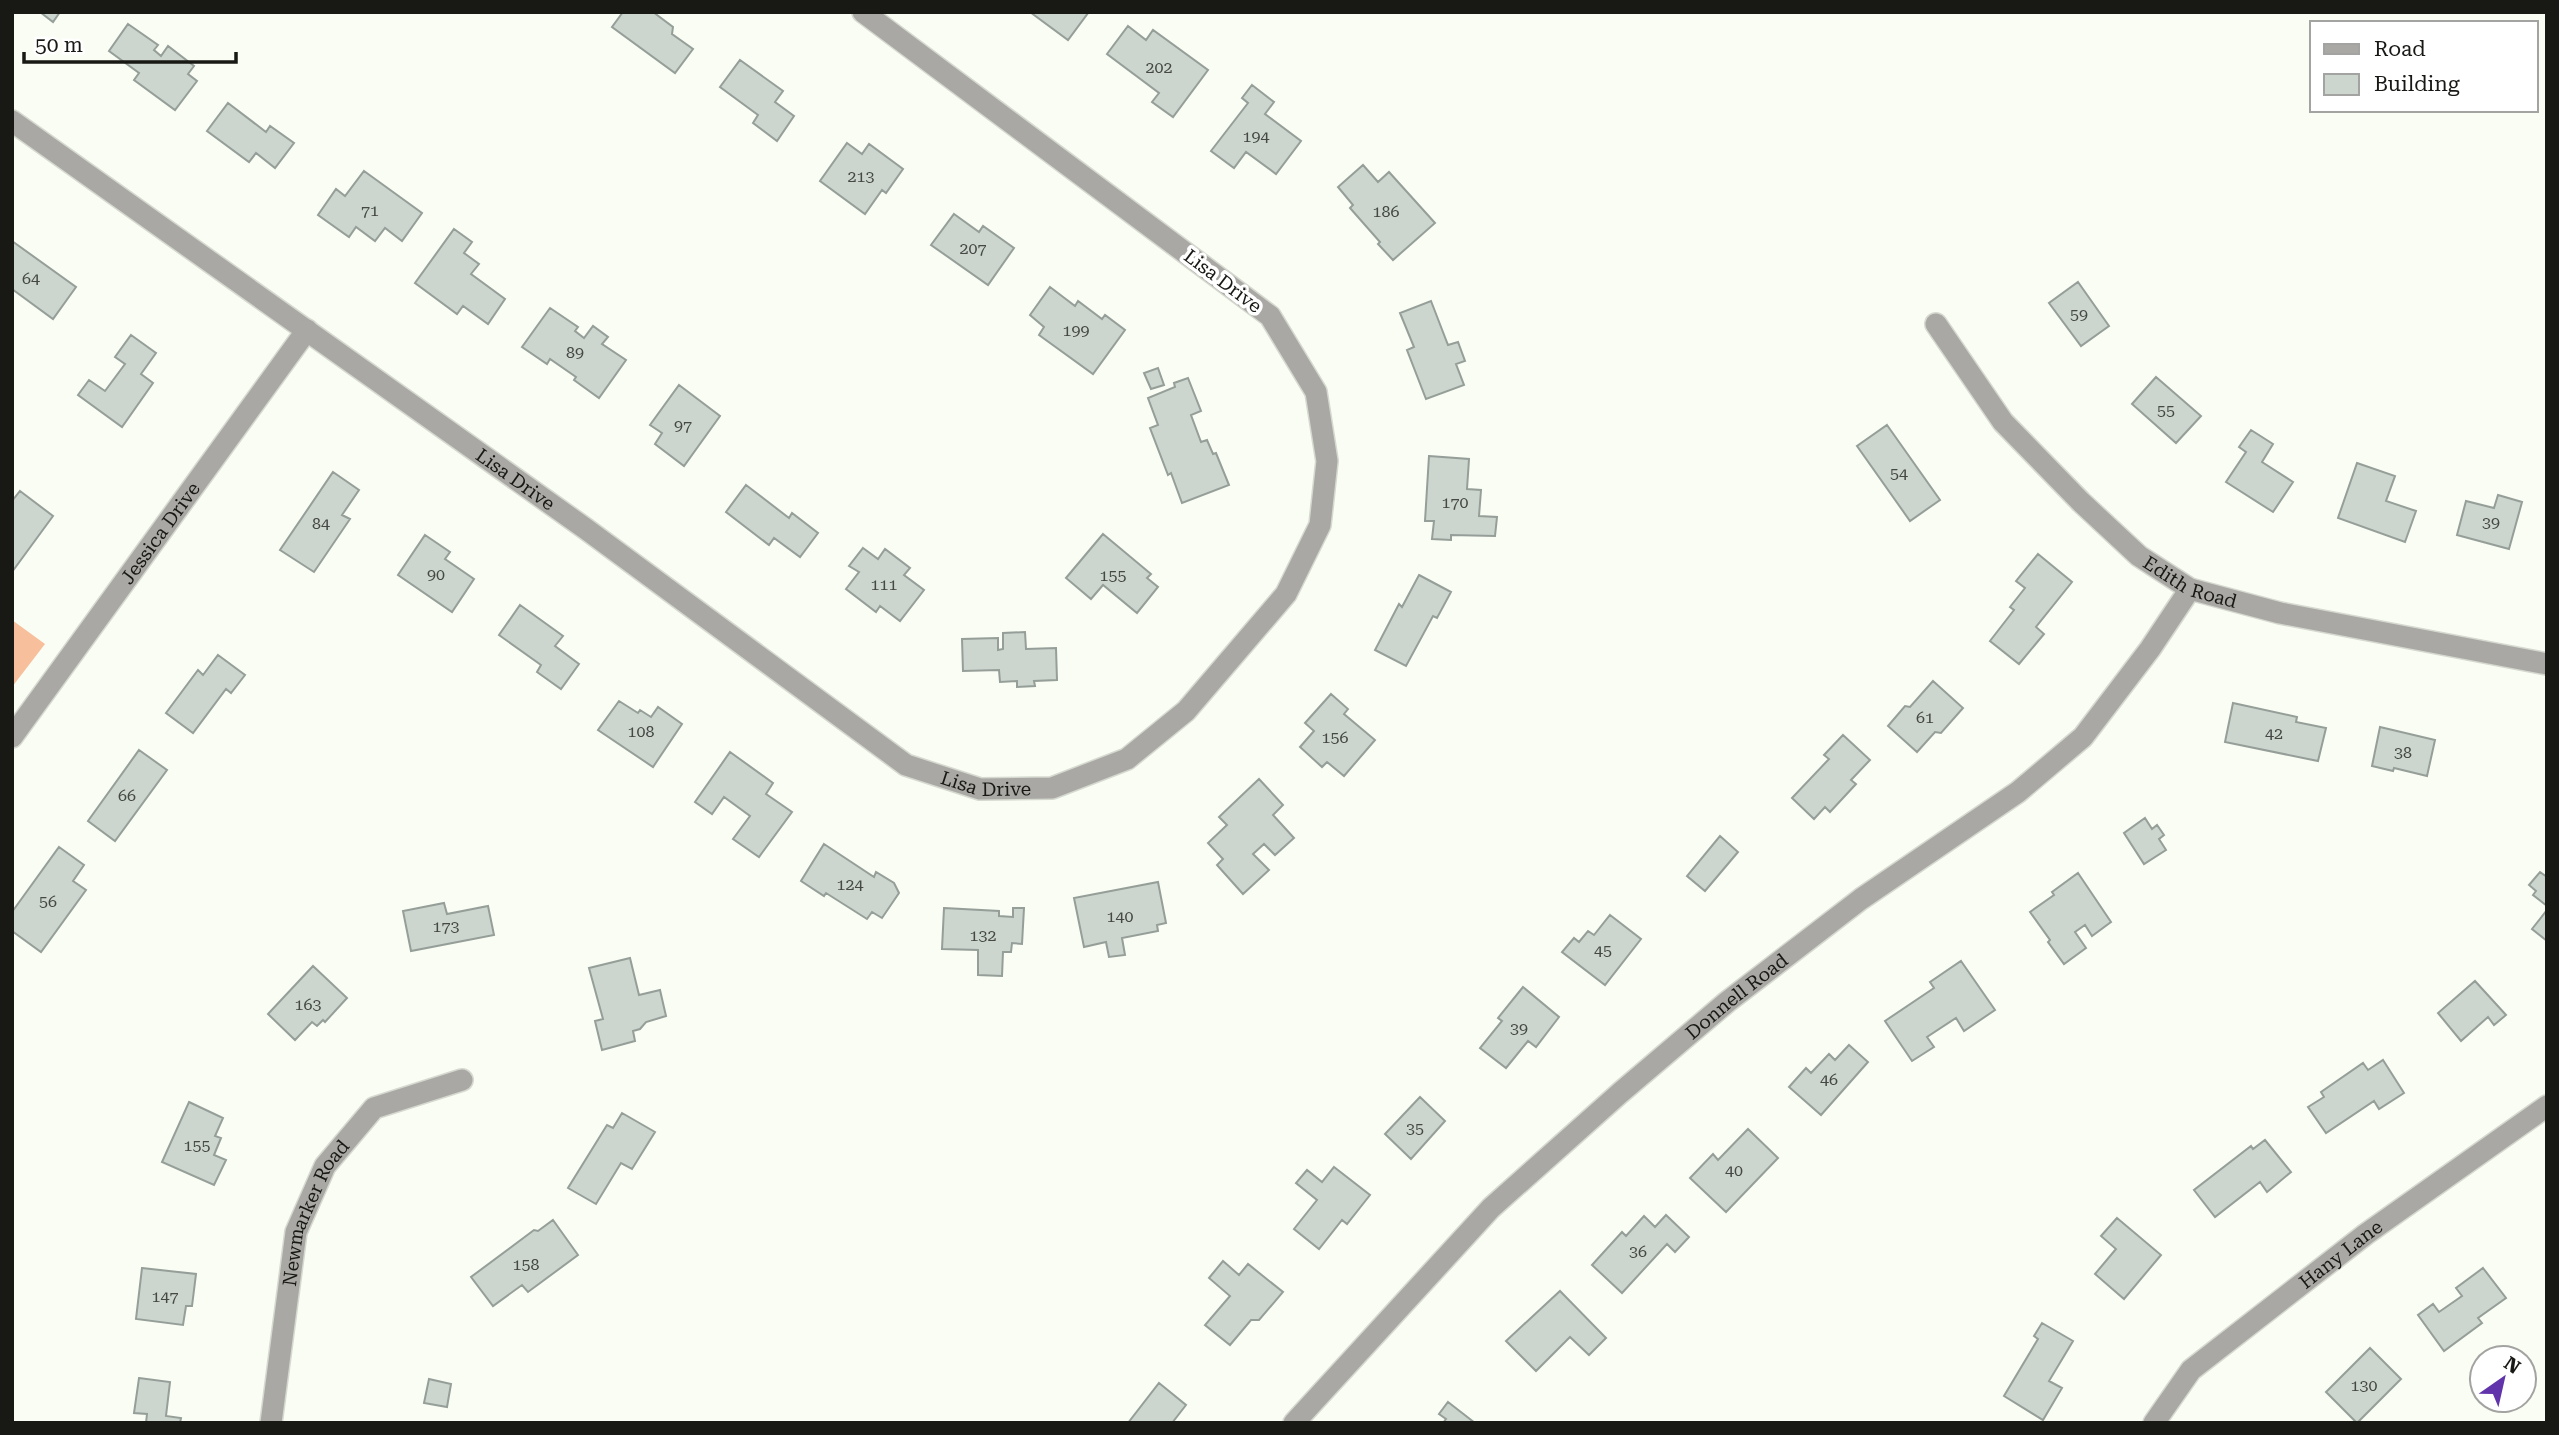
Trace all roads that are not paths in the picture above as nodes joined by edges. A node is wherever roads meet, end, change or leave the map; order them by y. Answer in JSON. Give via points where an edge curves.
{"nodes":[{"id":1,"x":863,"y":12,"type":"edge"},
{"id":2,"x":12,"y":121,"type":"edge"},
{"id":3,"x":1936,"y":324,"type":"dead end"},
{"id":4,"x":307,"y":330,"type":"junction"},
{"id":5,"x":2190,"y":589,"type":"junction"},
{"id":6,"x":2547,"y":664,"type":"edge"},
{"id":7,"x":12,"y":737,"type":"edge"},
{"id":8,"x":462,"y":1080,"type":"dead end"},
{"id":9,"x":2547,"y":1105,"type":"edge"},
{"id":10,"x":271,"y":1423,"type":"edge"},
{"id":11,"x":1294,"y":1423,"type":"edge"},
{"id":12,"x":2154,"y":1423,"type":"edge"}],
"edges":[{"from":1,"to":4,"type":"street","name":"Lisa Drive","via":[[1270,316],[1316,392],[1326,461],[1320,525],[1286,594],[1186,711],[1127,759],[1052,788],[980,789],[906,765]]},
{"from":2,"to":4,"type":"street","name":"Lisa Drive"},
{"from":3,"to":5,"type":"street","name":"Edith Road","via":[[2003,422],[2139,555]]},
{"from":4,"to":7,"type":"street","name":"Jessica Drive"},
{"from":5,"to":6,"type":"street","name":"Edith Road","via":[[2280,613]]},
{"from":5,"to":11,"type":"street","name":"Donnell Road","via":[[2083,737],[2018,792],[1851,906],[1619,1093],[1491,1208]]},
{"from":8,"to":10,"type":"street","name":"Newmarker Road","via":[[374,1108],[325,1166],[296,1232]]},
{"from":9,"to":12,"type":"street","name":"Hany Lane","via":[[2367,1234],[2191,1370]]}]}
